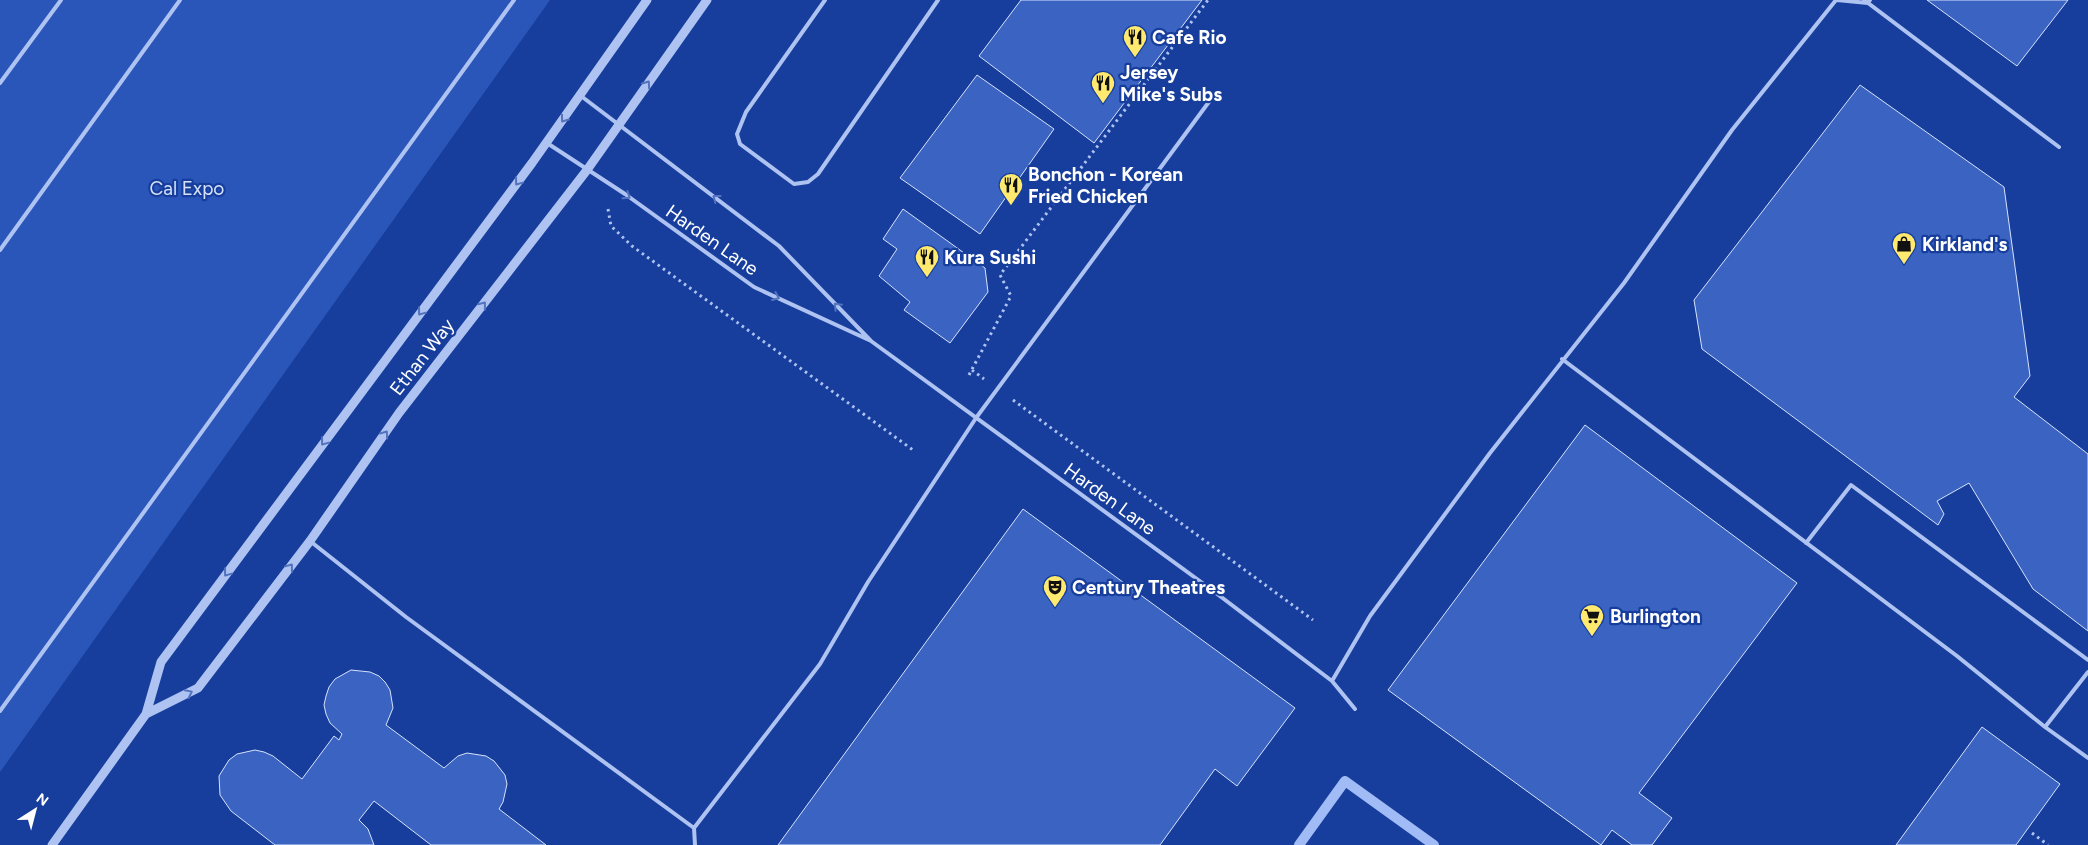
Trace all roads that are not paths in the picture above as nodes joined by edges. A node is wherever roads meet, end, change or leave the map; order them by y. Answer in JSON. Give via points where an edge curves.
{"nodes":[{"id":1,"x":61,"y":0,"type":"edge"},
{"id":2,"x":180,"y":0,"type":"edge"},
{"id":3,"x":514,"y":0,"type":"edge"},
{"id":4,"x":647,"y":0,"type":"edge"},
{"id":5,"x":707,"y":0,"type":"edge"},
{"id":6,"x":825,"y":0,"type":"edge"},
{"id":7,"x":938,"y":0,"type":"edge"},
{"id":8,"x":1836,"y":0,"type":"edge"},
{"id":9,"x":1864,"y":0,"type":"edge"},
{"id":10,"x":1869,"y":2,"type":"edge"},
{"id":11,"x":0,"y":83,"type":"edge"},
{"id":12,"x":1214,"y":95,"type":"dead end"},
{"id":13,"x":581,"y":96,"type":"junction"},
{"id":14,"x":619,"y":124,"type":"junction"},
{"id":15,"x":547,"y":143,"type":"junction"},
{"id":16,"x":2059,"y":147,"type":"dead end"},
{"id":17,"x":587,"y":170,"type":"junction"},
{"id":18,"x":0,"y":250,"type":"edge"},
{"id":19,"x":872,"y":341,"type":"junction"},
{"id":20,"x":1562,"y":359,"type":"junction"},
{"id":21,"x":976,"y":418,"type":"junction"},
{"id":22,"x":310,"y":541,"type":"junction"},
{"id":23,"x":1806,"y":543,"type":"junction"},
{"id":24,"x":2088,"y":660,"type":"edge"},
{"id":25,"x":2088,"y":672,"type":"edge"},
{"id":26,"x":1332,"y":681,"type":"junction"},
{"id":27,"x":1355,"y":709,"type":"dead end"},
{"id":28,"x":0,"y":711,"type":"edge"},
{"id":29,"x":146,"y":714,"type":"junction"},
{"id":30,"x":2045,"y":727,"type":"junction"},
{"id":31,"x":2088,"y":758,"type":"edge"},
{"id":32,"x":694,"y":828,"type":"junction"},
{"id":33,"x":52,"y":845,"type":"edge"},
{"id":34,"x":695,"y":845,"type":"edge"}],
"edges":[{"from":1,"to":11,"type":"lane"},
{"from":2,"to":18,"type":"lane"},
{"from":3,"to":28,"type":"lane"},
{"from":4,"to":13,"type":"street","name":"Ethan Way"},
{"from":14,"to":5,"type":"street","name":"Ethan Way","one_way":true},
{"from":6,"to":7,"type":"lane","via":[[746,112],[737,134],[740,144],[794,184],[808,182],[818,174]]},
{"from":8,"to":10,"type":"lane"},
{"from":8,"to":20,"type":"lane","via":[[1732,130],[1624,283]]},
{"from":9,"to":10,"type":"lane"},
{"from":10,"to":16,"type":"lane"},
{"from":12,"to":21,"type":"lane"},
{"from":13,"to":14,"type":"lane","name":"Harden Lane"},
{"from":13,"to":15,"type":"street","name":"Ethan Way","one_way":true},
{"from":14,"to":17,"type":"street","name":"Ethan Way"},
{"from":19,"to":14,"type":"lane","name":"Harden Lane","one_way":true,"via":[[779,246]]},
{"from":15,"to":17,"type":"lane","name":"Harden Lane"},
{"from":15,"to":29,"type":"street","name":"Ethan Way","one_way":true,"via":[[161,662]]},
{"from":17,"to":19,"type":"lane","name":"Harden Lane","one_way":true,"via":[[754,287]]},
{"from":22,"to":17,"type":"street","name":"Ethan Way","one_way":true,"via":[[399,413]]},
{"from":19,"to":21,"type":"lane","name":"Harden Lane"},
{"from":20,"to":23,"type":"lane"},
{"from":20,"to":26,"type":"lane","via":[[1370,616]]},
{"from":21,"to":26,"type":"lane","name":"Harden Lane"},
{"from":21,"to":32,"type":"lane","via":[[868,582],[820,664]]},
{"from":29,"to":22,"type":"street","name":"Ethan Way","one_way":true,"via":[[198,688]]},
{"from":22,"to":32,"type":"lane","via":[[406,617]]},
{"from":23,"to":24,"type":"lane","via":[[1851,485]]},
{"from":23,"to":30,"type":"lane","via":[[1957,656]]},
{"from":25,"to":30,"type":"lane"},
{"from":26,"to":27,"type":"lane","name":"Harden Lane"},
{"from":29,"to":33,"type":"street","name":"Ethan Way"},
{"from":30,"to":31,"type":"lane"},
{"from":32,"to":34,"type":"lane"}]}
